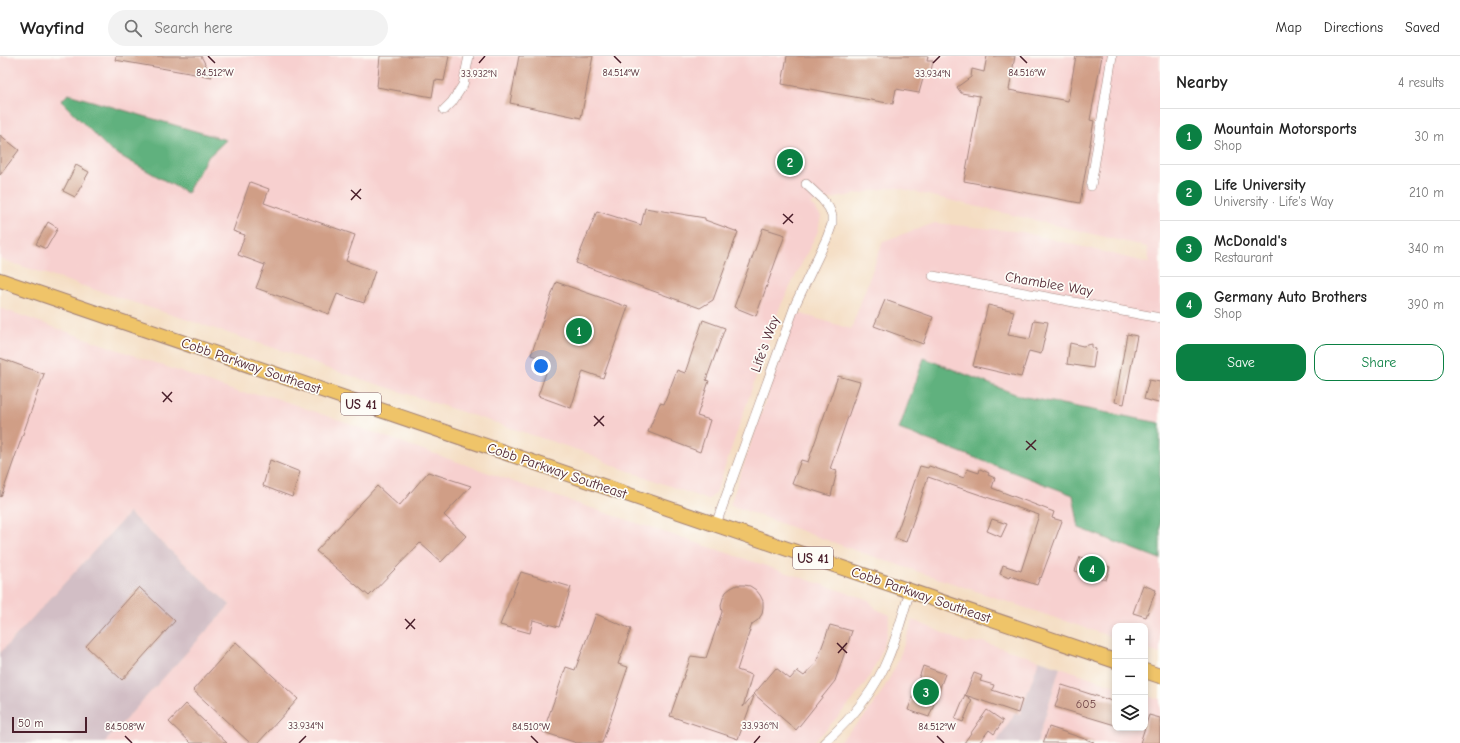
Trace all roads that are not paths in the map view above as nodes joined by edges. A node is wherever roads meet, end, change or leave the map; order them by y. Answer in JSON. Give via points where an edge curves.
{"nodes":[{"id":1,"x":469,"y":56,"type":"edge"},
{"id":2,"x":1112,"y":56,"type":"edge"},
{"id":3,"x":444,"y":110,"type":"dead end"},
{"id":4,"x":806,"y":184,"type":"dead end"},
{"id":5,"x":1091,"y":186,"type":"dead end"},
{"id":6,"x":933,"y":276,"type":"dead end"},
{"id":7,"x":0,"y":280,"type":"edge"},
{"id":8,"x":1160,"y":318,"type":"edge"},
{"id":9,"x":716,"y":524,"type":"junction"},
{"id":10,"x":910,"y":591,"type":"junction"},
{"id":11,"x":1112,"y":660,"type":"edge"},
{"id":12,"x":1148,"y":672,"type":"edge"},
{"id":13,"x":1160,"y":676,"type":"edge"},
{"id":14,"x":824,"y":743,"type":"edge"}],
"edges":[{"from":1,"to":3,"type":"street","via":[[463,85]]},
{"from":2,"to":5,"type":"street"},
{"from":4,"to":9,"type":"street","name":"Life's Way","via":[[829,208],[832,216],[830,231],[796,303]]},
{"from":6,"to":8,"type":"street","name":"Chamblee Way"},
{"from":7,"to":9,"type":"main road","name":"Cobb Parkway Southeast","number":"US 41"},
{"from":9,"to":10,"type":"main road","name":"Cobb Parkway Southeast","number":"US 41"},
{"from":10,"to":11,"type":"main road","name":"Cobb Parkway Southeast","number":"US 41"},
{"from":10,"to":14,"type":"street","via":[[882,673],[859,706]]},
{"from":12,"to":13,"type":"main road"}]}
